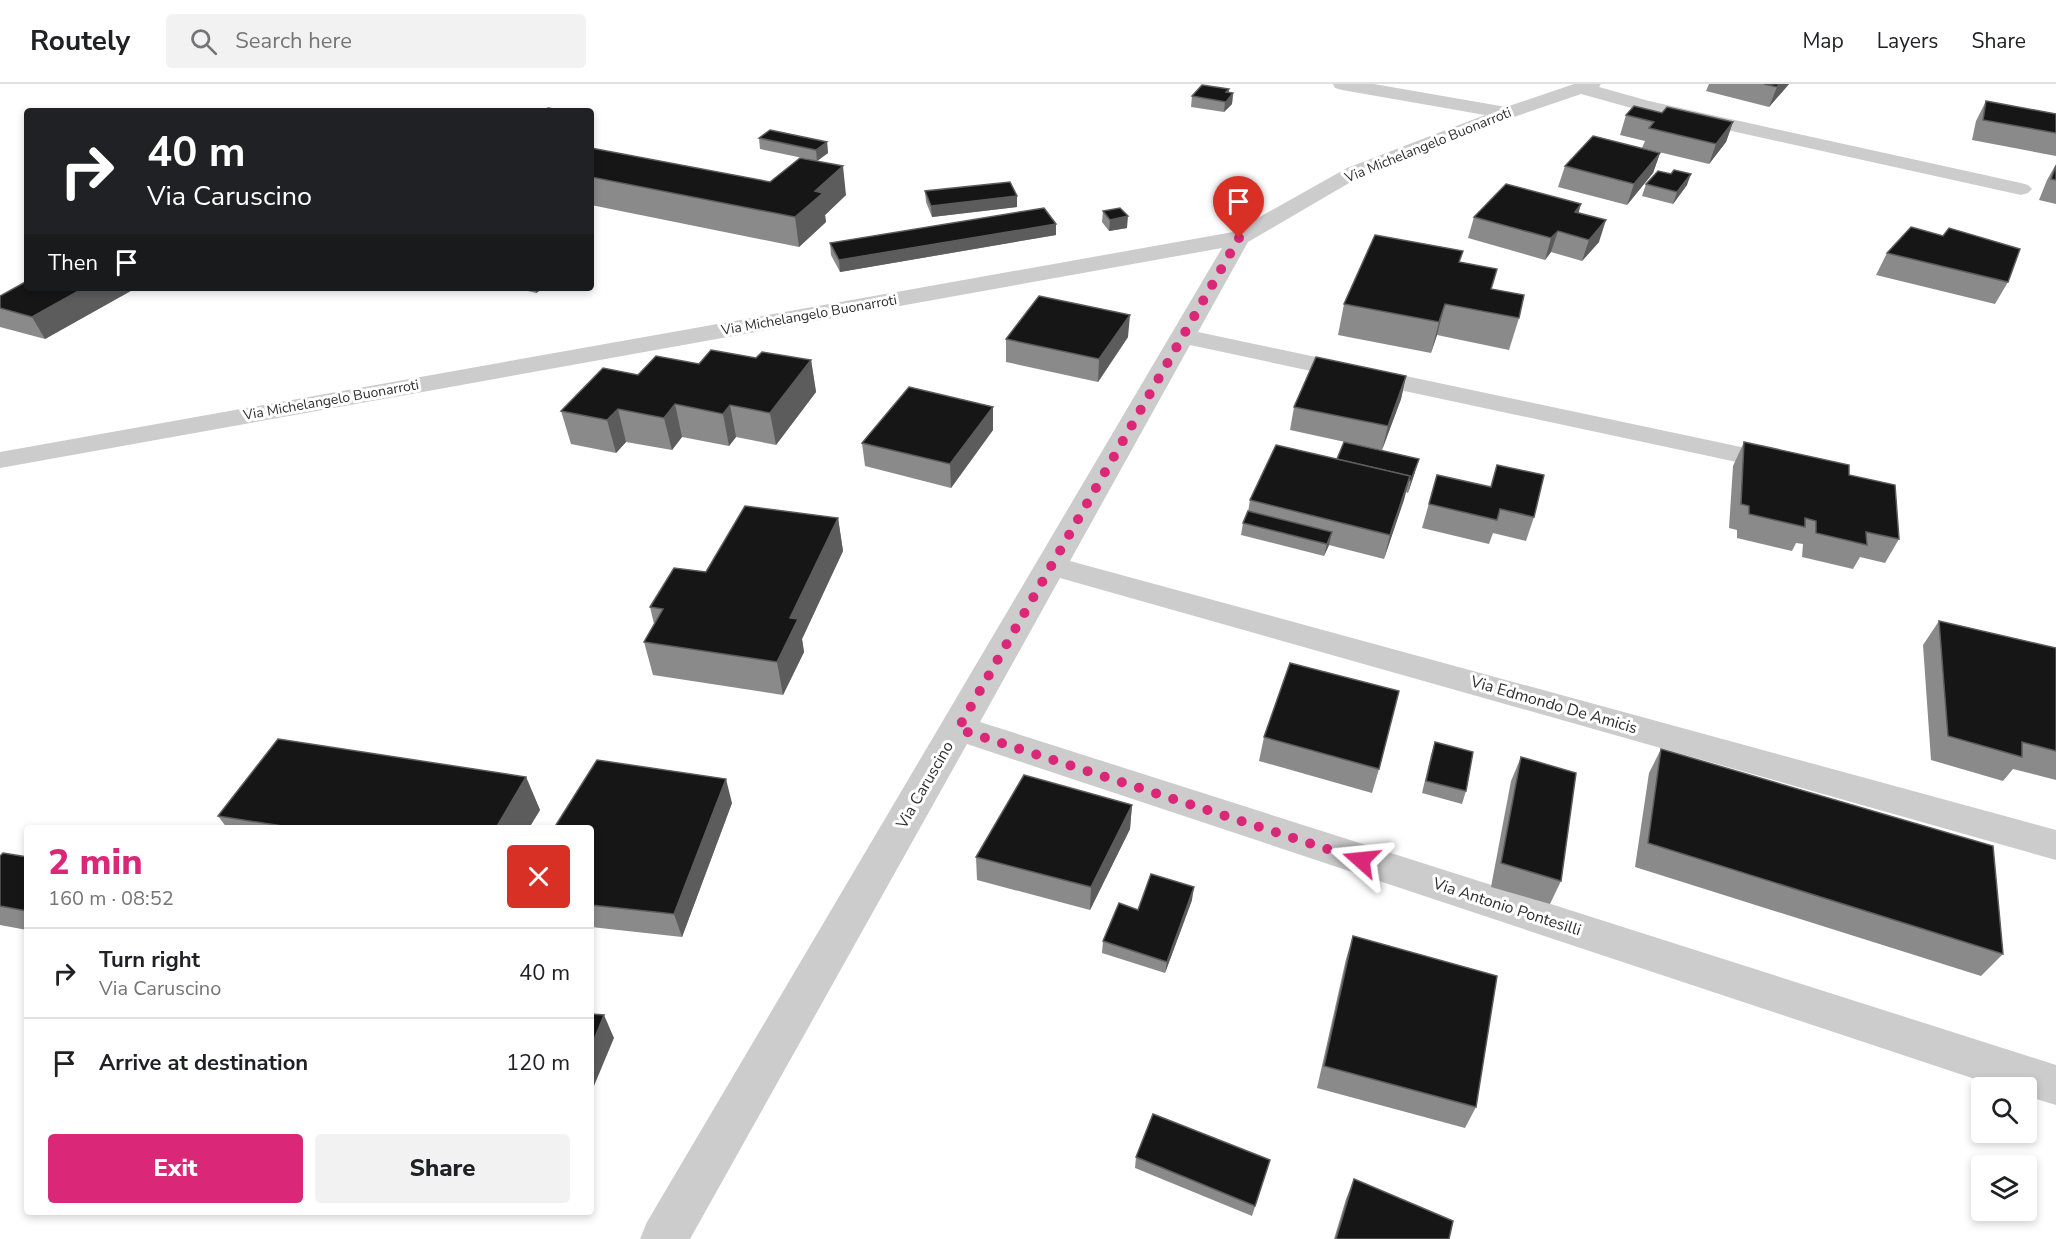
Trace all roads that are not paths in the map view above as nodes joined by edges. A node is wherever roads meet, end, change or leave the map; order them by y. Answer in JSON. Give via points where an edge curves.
{"nodes":[{"id":1,"x":1342,"y":84,"type":"edge"},
{"id":2,"x":1586,"y":86,"type":"edge"},
{"id":3,"x":1507,"y":113,"type":"junction"},
{"id":4,"x":2021,"y":189,"type":"dead end"},
{"id":5,"x":1239,"y":238,"type":"junction"},
{"id":6,"x":1183,"y":336,"type":"junction"},
{"id":7,"x":0,"y":460,"type":"edge"},
{"id":8,"x":1812,"y":470,"type":"edge"},
{"id":9,"x":1052,"y":566,"type":"junction"},
{"id":10,"x":958,"y":729,"type":"junction"},
{"id":11,"x":2056,"y":845,"type":"edge"},
{"id":12,"x":2056,"y":1085,"type":"edge"},
{"id":13,"x":664,"y":1239,"type":"edge"}],
"edges":[{"from":1,"to":3,"type":"street"},
{"from":2,"to":3,"type":"street","name":"Via Michelangelo Buonarroti"},
{"from":2,"to":4,"type":"street","via":[[1646,106]]},
{"from":3,"to":5,"type":"street","name":"Via Michelangelo Buonarroti","via":[[1354,172]]},
{"from":5,"to":6,"type":"street","name":"Via Caruscino"},
{"from":5,"to":7,"type":"street","name":"Via Michelangelo Buonarroti"},
{"from":6,"to":8,"type":"street"},
{"from":6,"to":9,"type":"street","name":"Via Caruscino"},
{"from":9,"to":10,"type":"street","name":"Via Caruscino"},
{"from":9,"to":11,"type":"street","name":"Via Edmondo De Amicis"},
{"from":10,"to":12,"type":"street","name":"Via Antonio Pontesilli"},
{"from":10,"to":13,"type":"street","name":"Via Caruscino"}]}
